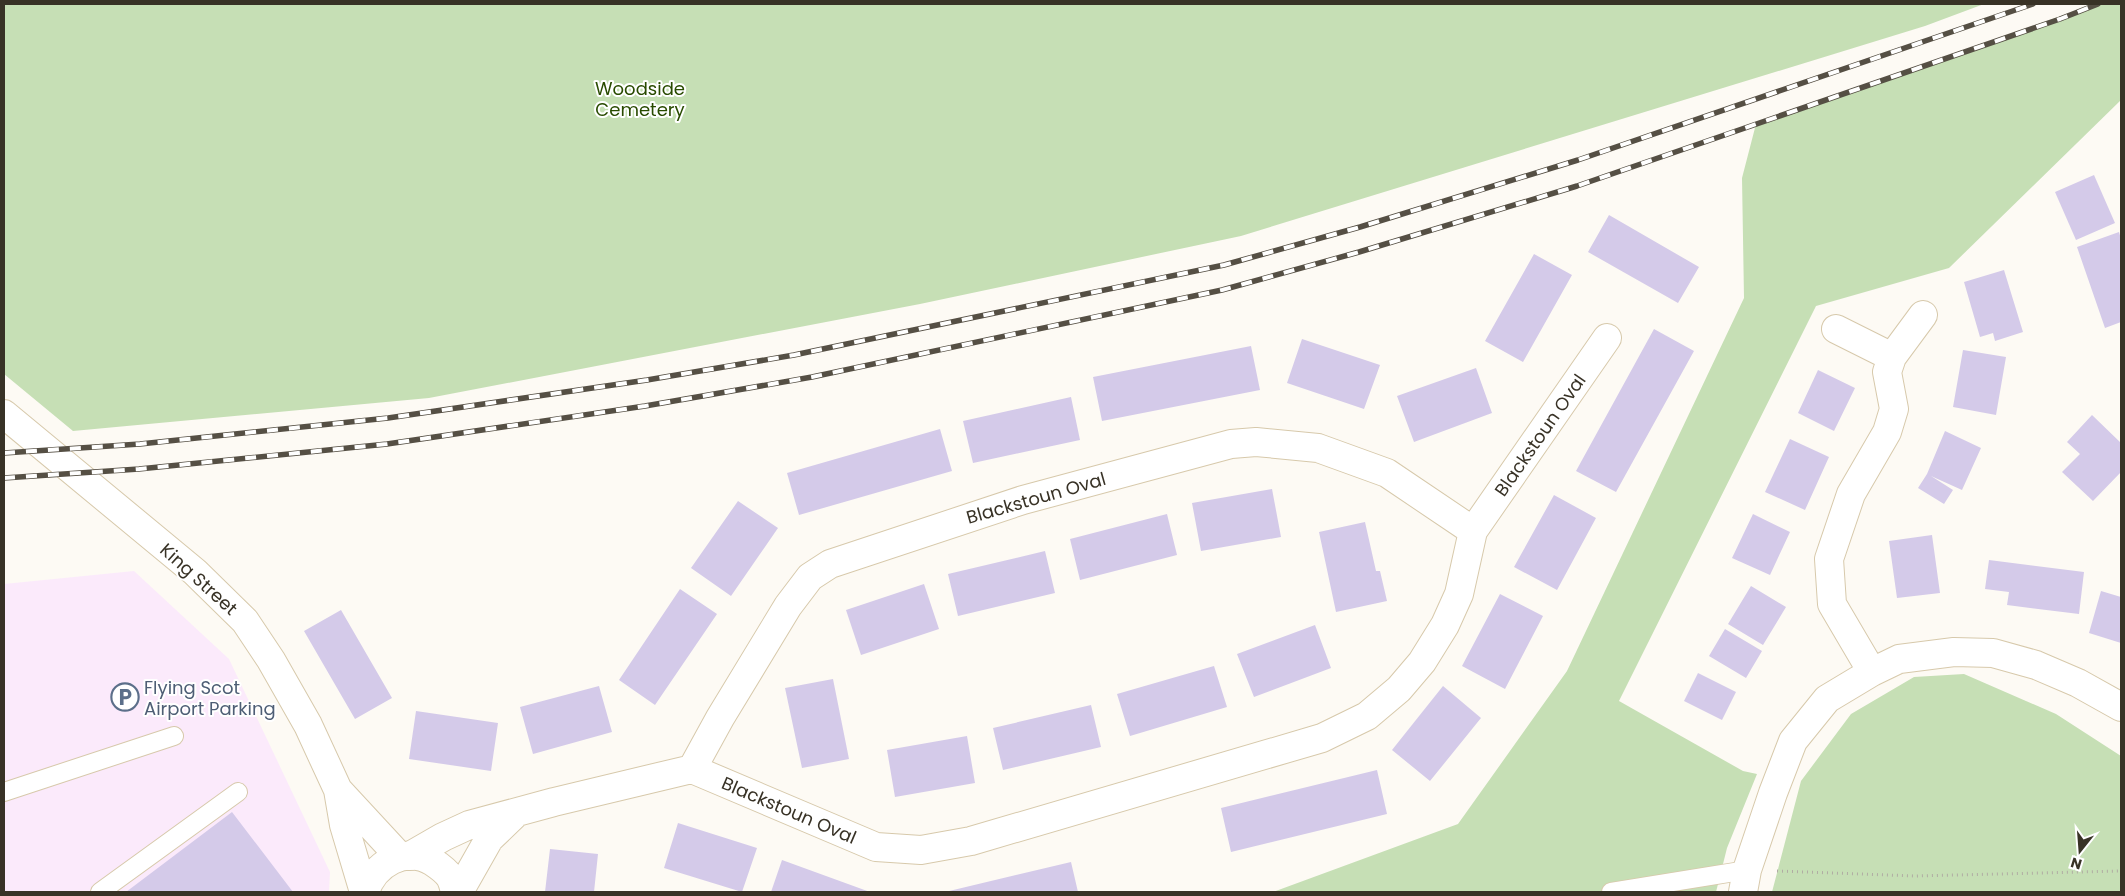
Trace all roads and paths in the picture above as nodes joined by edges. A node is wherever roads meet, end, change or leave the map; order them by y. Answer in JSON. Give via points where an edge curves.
{"nodes":[{"id":1,"x":1924,"y":316,"type":"dead end"},
{"id":2,"x":1836,"y":329,"type":"dead end"},
{"id":3,"x":1607,"y":338,"type":"dead end"},
{"id":4,"x":1892,"y":356,"type":"junction"},
{"id":5,"x":4,"y":414,"type":"edge"},
{"id":6,"x":1473,"y":531,"type":"junction"},
{"id":7,"x":1872,"y":672,"type":"junction"},
{"id":8,"x":2121,"y":707,"type":"edge"},
{"id":9,"x":174,"y":736,"type":"dead end"},
{"id":10,"x":692,"y":769,"type":"junction"},
{"id":11,"x":338,"y":790,"type":"junction"},
{"id":12,"x":4,"y":792,"type":"edge"},
{"id":13,"x":238,"y":792,"type":"dead end"},
{"id":14,"x":515,"y":814,"type":"junction"},
{"id":15,"x":405,"y":856,"type":"junction"},
{"id":16,"x":2121,"y":871,"type":"edge"},
{"id":17,"x":1745,"y":881,"type":"edge"},
{"id":18,"x":100,"y":892,"type":"edge"},
{"id":19,"x":365,"y":892,"type":"edge"},
{"id":20,"x":457,"y":892,"type":"edge"},
{"id":21,"x":1611,"y":892,"type":"edge"}],
"edges":[{"from":1,"to":4,"type":"street"},
{"from":2,"to":4,"type":"street"},
{"from":3,"to":6,"type":"street","name":"Blackstoun Oval"},
{"from":4,"to":7,"type":"street","via":[[1888,372],[1894,409],[1886,432],[1851,494],[1829,558],[1832,604]]},
{"from":5,"to":11,"type":"street","name":"King Street","via":[[194,572],[245,621],[308,725]]},
{"from":6,"to":10,"type":"street","name":"Blackstoun Oval","via":[[1459,594],[1445,625],[1422,662],[1399,689],[1367,716],[1322,738],[1268,755],[971,841],[921,850],[876,846]]},
{"from":6,"to":10,"type":"street","name":"Blackstoun Oval","via":[[1387,473],[1318,448],[1256,442],[1231,444],[1023,500],[830,564],[810,577],[788,606]]},
{"from":7,"to":8,"type":"street","via":[[1899,659],[1954,652],[1993,653],[2036,665]]},
{"from":7,"to":17,"type":"street","via":[[1827,699],[1793,741]]},
{"from":9,"to":12,"type":"lane"},
{"from":10,"to":14,"type":"street"},
{"from":11,"to":15,"type":"street","name":"King Street"},
{"from":11,"to":19,"type":"street","name":"King Street","via":[[344,825]]},
{"from":13,"to":18,"type":"lane"},
{"from":14,"to":15,"type":"street","via":[[469,825]]},
{"from":14,"to":20,"type":"street","via":[[489,839]]},
{"from":15,"to":19,"type":"street","via":[[376,870]]},
{"from":15,"to":20,"type":"street","via":[[427,859],[442,868]]},
{"from":16,"to":17,"type":"path"},
{"from":17,"to":21,"type":"lane"}]}
